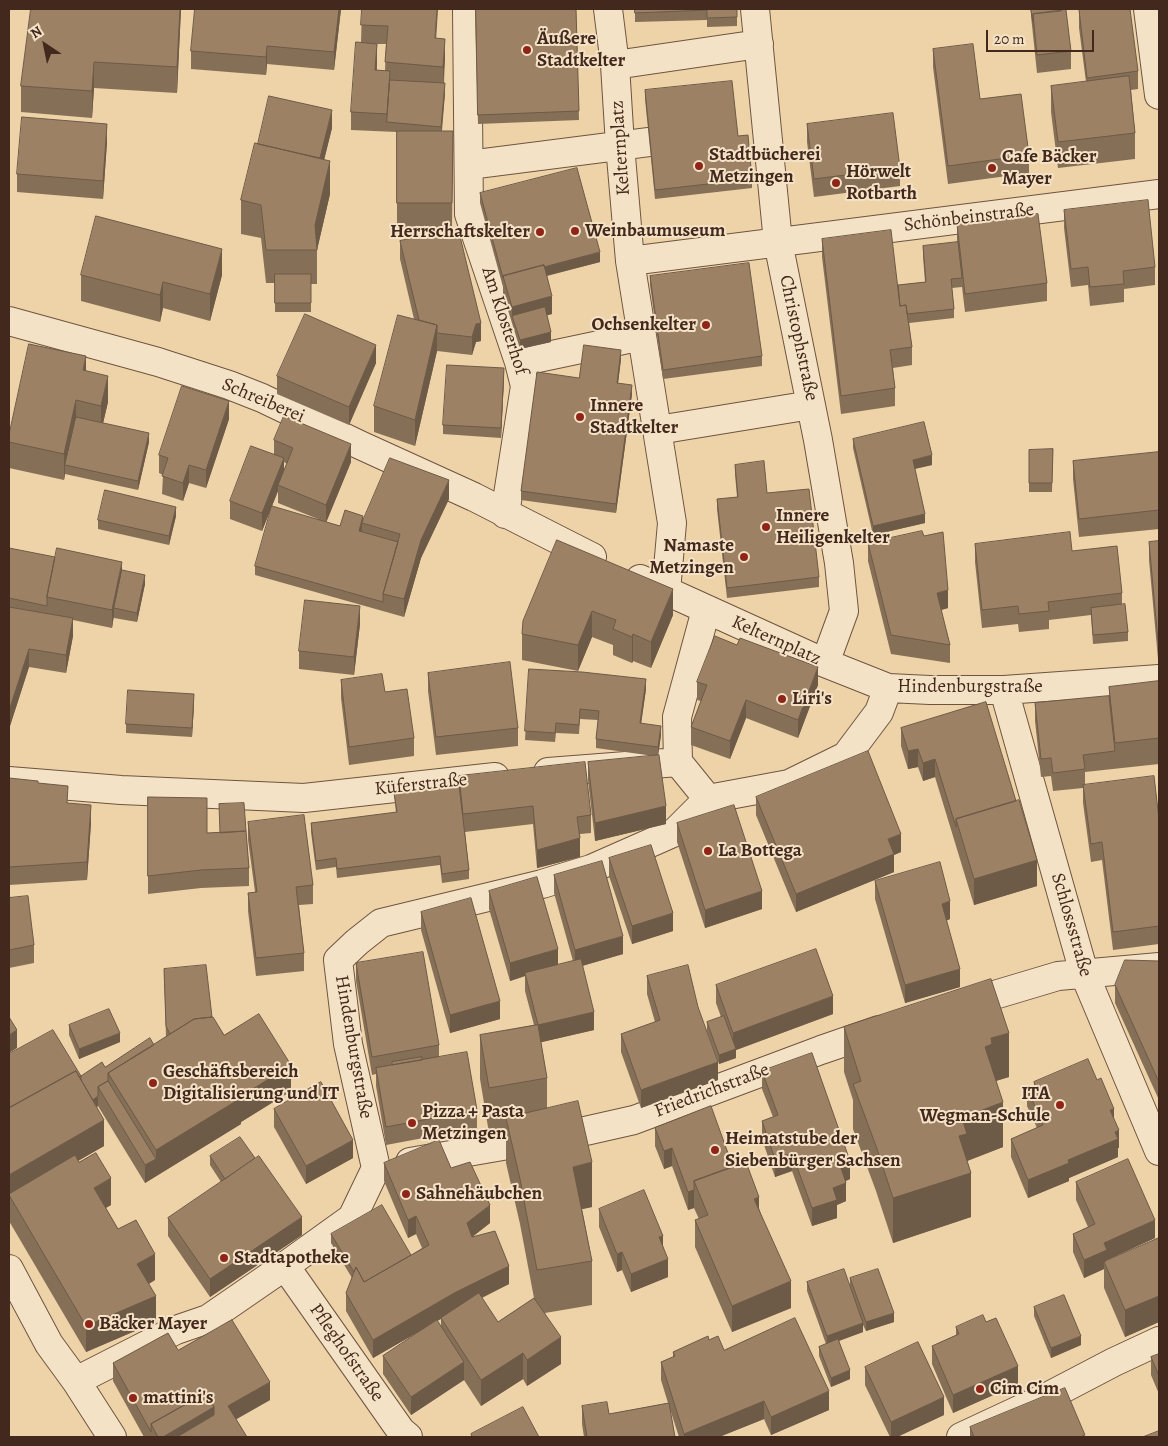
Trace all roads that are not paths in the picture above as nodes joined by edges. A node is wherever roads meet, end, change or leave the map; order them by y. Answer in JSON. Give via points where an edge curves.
{"nodes":[{"id":1,"x":467,"y":9,"type":"edge"},
{"id":2,"x":608,"y":9,"type":"edge"},
{"id":3,"x":755,"y":9,"type":"edge"},
{"id":4,"x":1148,"y":9,"type":"edge"},
{"id":5,"x":758,"y":44,"type":"junction"},
{"id":6,"x":615,"y":65,"type":"junction"},
{"id":7,"x":1159,"y":96,"type":"edge"},
{"id":8,"x":649,"y":142,"type":"edge"},
{"id":9,"x":620,"y":145,"type":"junction"},
{"id":10,"x":470,"y":165,"type":"junction"},
{"id":11,"x":1159,"y":194,"type":"edge"},
{"id":12,"x":778,"y":242,"type":"junction"},
{"id":13,"x":630,"y":261,"type":"junction"},
{"id":14,"x":9,"y":320,"type":"edge"},
{"id":15,"x":642,"y":336,"type":"junction"},
{"id":16,"x":520,"y":362,"type":"junction"},
{"id":17,"x":811,"y":405,"type":"junction"},
{"id":18,"x":658,"y":430,"type":"junction"},
{"id":19,"x":505,"y":514,"type":"junction"},
{"id":20,"x":666,"y":591,"type":"junction"},
{"id":21,"x":706,"y":610,"type":"junction"},
{"id":22,"x":825,"y":663,"type":"junction"},
{"id":23,"x":1159,"y":679,"type":"edge"},
{"id":24,"x":888,"y":688,"type":"junction"},
{"id":25,"x":1004,"y":690,"type":"junction"},
{"id":26,"x":678,"y":762,"type":"junction"},
{"id":27,"x":9,"y":781,"type":"edge"},
{"id":28,"x":708,"y":799,"type":"junction"},
{"id":29,"x":1159,"y":967,"type":"edge"},
{"id":30,"x":1084,"y":974,"type":"junction"},
{"id":31,"x":934,"y":1013,"type":"edge"},
{"id":32,"x":905,"y":1022,"type":"edge"},
{"id":33,"x":1159,"y":1151,"type":"edge"},
{"id":34,"x":376,"y":1168,"type":"junction"},
{"id":35,"x":285,"y":1266,"type":"junction"},
{"id":36,"x":11,"y":1280,"type":"edge"},
{"id":37,"x":1159,"y":1341,"type":"edge"},
{"id":38,"x":71,"y":1373,"type":"junction"},
{"id":39,"x":101,"y":1435,"type":"edge"},
{"id":40,"x":408,"y":1437,"type":"edge"},
{"id":41,"x":960,"y":1437,"type":"edge"}],
"edges":[{"from":1,"to":10,"type":"street","name":"Am Klosterhof"},
{"from":2,"to":6,"type":"street","name":"Kelternplatz"},
{"from":3,"to":5,"type":"street","name":"Christophstraße"},
{"from":4,"to":7,"type":"street"},
{"from":5,"to":6,"type":"street"},
{"from":5,"to":12,"type":"street","name":"Christophstraße"},
{"from":6,"to":9,"type":"street","name":"Kelternplatz"},
{"from":8,"to":9,"type":"street"},
{"from":9,"to":10,"type":"street"},
{"from":9,"to":13,"type":"street","name":"Kelternplatz"},
{"from":10,"to":16,"type":"street","name":"Am Klosterhof","via":[[469,214]]},
{"from":11,"to":12,"type":"street","name":"Schönbeinstraße"},
{"from":12,"to":13,"type":"street"},
{"from":12,"to":17,"type":"street","name":"Christophstraße"},
{"from":13,"to":15,"type":"street","name":"Kelternplatz"},
{"from":14,"to":19,"type":"street","name":"Schreiberei","via":[[229,385]]},
{"from":15,"to":16,"type":"street"},
{"from":15,"to":18,"type":"street","name":"Kelternplatz"},
{"from":16,"to":19,"type":"street","name":"Am Klosterhof","via":[[525,386]]},
{"from":17,"to":18,"type":"street"},
{"from":17,"to":22,"type":"street","name":"Christophstraße","via":[[844,611]]},
{"from":18,"to":20,"type":"street","name":"Kelternplatz","via":[[672,523]]},
{"from":19,"to":20,"type":"street","name":"Kelternplatz"},
{"from":20,"to":21,"type":"street","name":"Kelternplatz"},
{"from":21,"to":22,"type":"street","name":"Kelternplatz"},
{"from":21,"to":26,"type":"street","via":[[677,717]]},
{"from":22,"to":24,"type":"street","name":"Kelternplatz"},
{"from":23,"to":25,"type":"street","name":"Hindenburgstraße"},
{"from":24,"to":25,"type":"street","name":"Hindenburgstraße"},
{"from":24,"to":28,"type":"street","name":"Hindenburgstraße","via":[[879,712],[846,756],[789,784]]},
{"from":25,"to":30,"type":"street","name":"Schlossstraße"},
{"from":26,"to":27,"type":"street","name":"Küferstraße","via":[[520,774],[304,798]]},
{"from":26,"to":28,"type":"street"},
{"from":28,"to":34,"type":"street","name":"Hindenburgstraße","via":[[675,832],[591,869],[380,924],[338,960],[348,1044]]},
{"from":29,"to":30,"type":"street"},
{"from":30,"to":31,"type":"street","via":[[1058,976]]},
{"from":30,"to":33,"type":"street","name":"Schlossstraße"},
{"from":32,"to":34,"type":"street","name":"Friedrichstraße","via":[[634,1120]]},
{"from":34,"to":35,"type":"street","via":[[352,1218]]},
{"from":35,"to":38,"type":"street","via":[[208,1319]]},
{"from":35,"to":40,"type":"street","name":"Pfleghofstraße"},
{"from":36,"to":38,"type":"street","via":[[49,1344]]},
{"from":37,"to":41,"type":"street"},
{"from":38,"to":39,"type":"street"}]}
